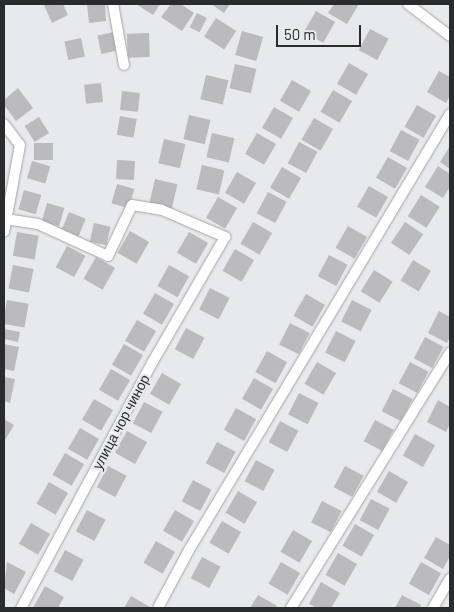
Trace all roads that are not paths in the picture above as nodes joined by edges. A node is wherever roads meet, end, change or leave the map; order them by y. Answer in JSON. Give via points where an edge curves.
{"nodes":[{"id":1,"x":113,"y":4,"type":"edge"},
{"id":2,"x":408,"y":4,"type":"edge"},
{"id":3,"x":450,"y":36,"type":"edge"},
{"id":4,"x":124,"y":65,"type":"dead end"},
{"id":5,"x":450,"y":114,"type":"edge"},
{"id":6,"x":4,"y":124,"type":"edge"},
{"id":7,"x":6,"y":219,"type":"junction"},
{"id":8,"x":4,"y":232,"type":"edge"},
{"id":9,"x":450,"y":352,"type":"edge"},
{"id":10,"x":450,"y":578,"type":"edge"},
{"id":11,"x":21,"y":608,"type":"edge"},
{"id":12,"x":158,"y":608,"type":"edge"},
{"id":13,"x":291,"y":608,"type":"edge"},
{"id":14,"x":433,"y":608,"type":"edge"}],
"edges":[{"from":1,"to":4,"type":"street"},
{"from":2,"to":3,"type":"street"},
{"from":5,"to":12,"type":"street","via":[[189,550]]},
{"from":6,"to":7,"type":"street","via":[[20,145]]},
{"from":7,"to":8,"type":"street"},
{"from":7,"to":11,"type":"street","name":"улица чор чинор","via":[[38,224],[108,256],[132,205],[162,210],[224,237],[152,363]]},
{"from":9,"to":13,"type":"street"},
{"from":10,"to":14,"type":"street"}]}
